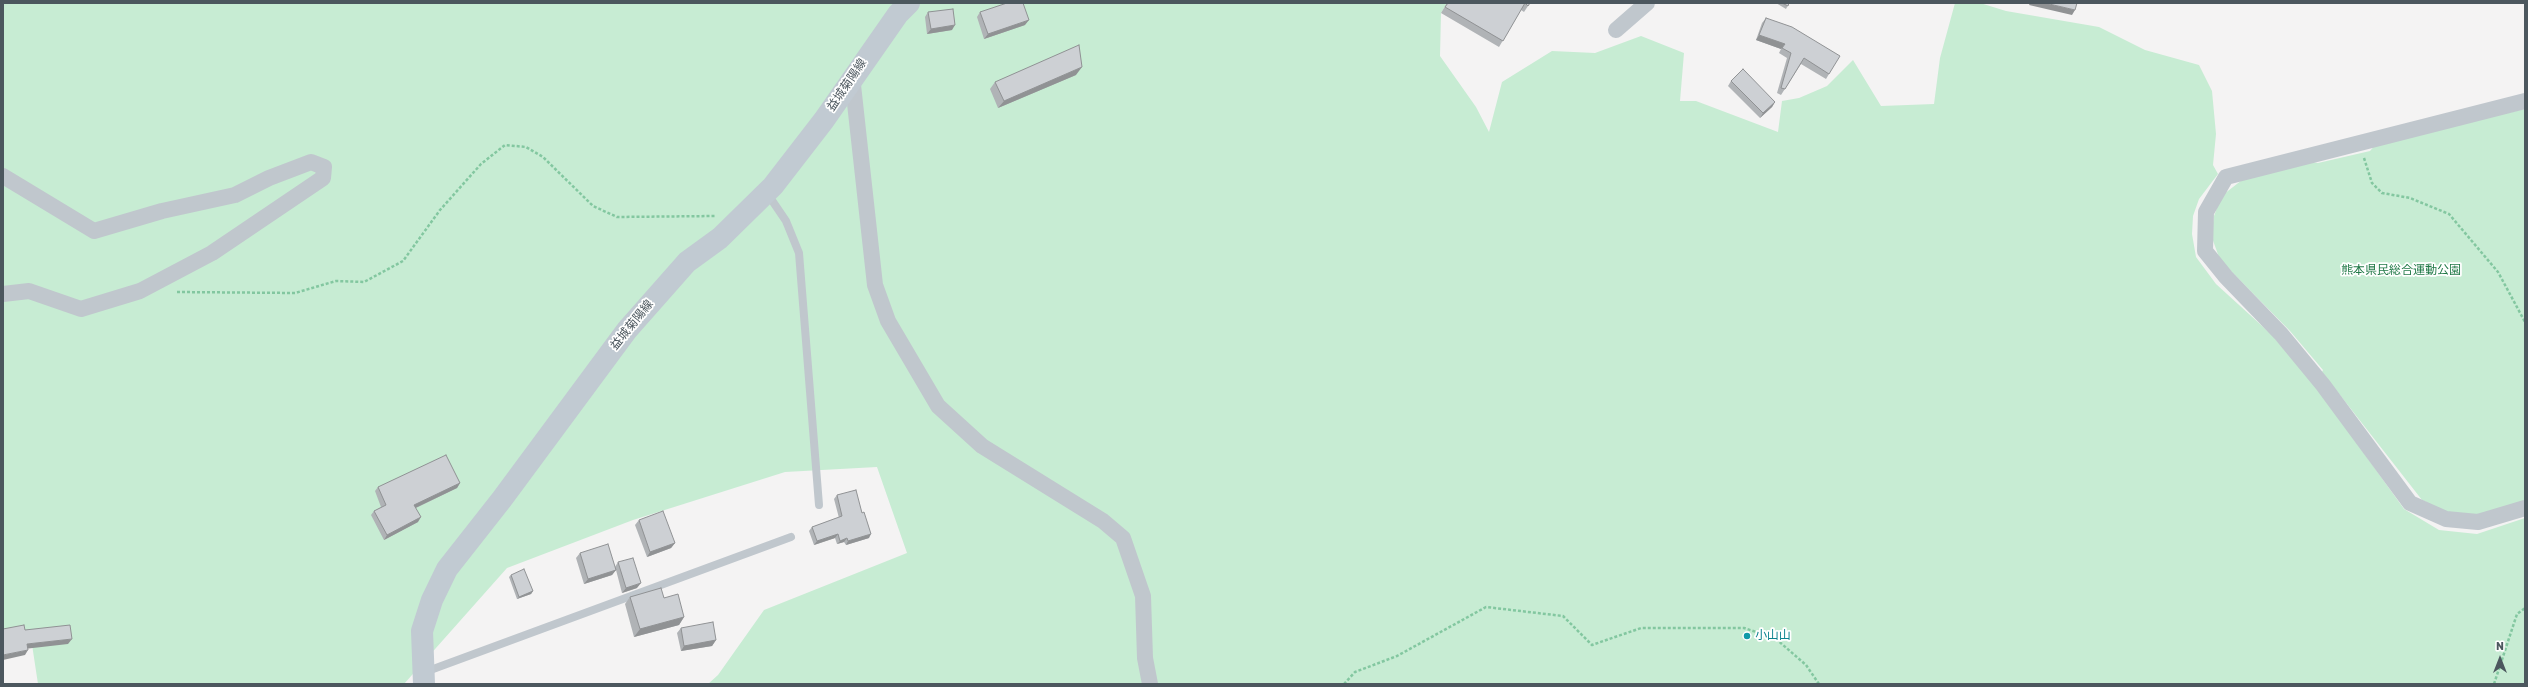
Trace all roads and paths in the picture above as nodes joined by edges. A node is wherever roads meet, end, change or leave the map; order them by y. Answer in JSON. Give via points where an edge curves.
{"nodes":[{"id":1,"x":909,"y":3,"type":"edge"},
{"id":2,"x":1647,"y":3,"type":"edge"},
{"id":3,"x":1616,"y":30,"type":"dead end"},
{"id":4,"x":852,"y":76,"type":"junction"},
{"id":5,"x":2525,"y":101,"type":"edge"},
{"id":6,"x":2362,"y":152,"type":"dead end"},
{"id":7,"x":3,"y":176,"type":"edge"},
{"id":8,"x":766,"y":192,"type":"junction"},
{"id":9,"x":742,"y":215,"type":"junction"},
{"id":10,"x":171,"y":292,"type":"dead end"},
{"id":11,"x":3,"y":294,"type":"edge"},
{"id":12,"x":2525,"y":322,"type":"edge"},
{"id":13,"x":819,"y":505,"type":"dead end"},
{"id":14,"x":2525,"y":508,"type":"edge"},
{"id":15,"x":792,"y":537,"type":"dead end"},
{"id":16,"x":2525,"y":608,"type":"edge"},
{"id":17,"x":423,"y":678,"type":"edge"},
{"id":18,"x":1150,"y":684,"type":"edge"},
{"id":19,"x":1344,"y":684,"type":"edge"},
{"id":20,"x":1818,"y":684,"type":"edge"},
{"id":21,"x":2494,"y":684,"type":"edge"}],
"edges":[{"from":1,"to":4,"type":"main road","name":"益城菊陽線"},
{"from":2,"to":3,"type":"street"},
{"from":4,"to":8,"type":"main road","name":"益城菊陽線","via":[[824,120]]},
{"from":4,"to":18,"type":"street","via":[[875,284],[888,321],[938,406],[982,446],[1103,521],[1123,538],[1143,596],[1145,658]]},
{"from":5,"to":14,"type":"street","via":[[2226,177],[2206,212],[2205,251],[2226,277],[2281,334],[2323,385],[2410,503],[2446,519],[2478,522]]},
{"from":6,"to":12,"type":"path","via":[[2372,183],[2382,193],[2410,198],[2448,214],[2498,272]]},
{"from":7,"to":11,"type":"street","via":[[94,231],[162,211],[235,195],[269,178],[311,162],[324,167],[323,178],[278,209],[212,253],[140,291],[81,308],[29,291]]},
{"from":8,"to":9,"type":"main road","name":"益城菊陽線"},
{"from":8,"to":13,"type":"lane","via":[[786,221],[799,253]]},
{"from":9,"to":10,"type":"path","via":[[617,217],[594,206],[543,157],[526,147],[505,146],[481,164],[440,210],[403,261],[364,282],[336,281],[295,292]]},
{"from":9,"to":17,"type":"main road","name":"益城菊陽線","via":[[720,238],[687,262],[626,330],[502,499],[447,568],[432,600],[422,631]]},
{"from":15,"to":17,"type":"lane"},
{"from":16,"to":21,"type":"path","via":[[2517,614]]},
{"from":19,"to":20,"type":"path","via":[[1355,672],[1397,656],[1486,607],[1563,616],[1592,645],[1641,628],[1744,628],[1774,638],[1806,665]]}]}
